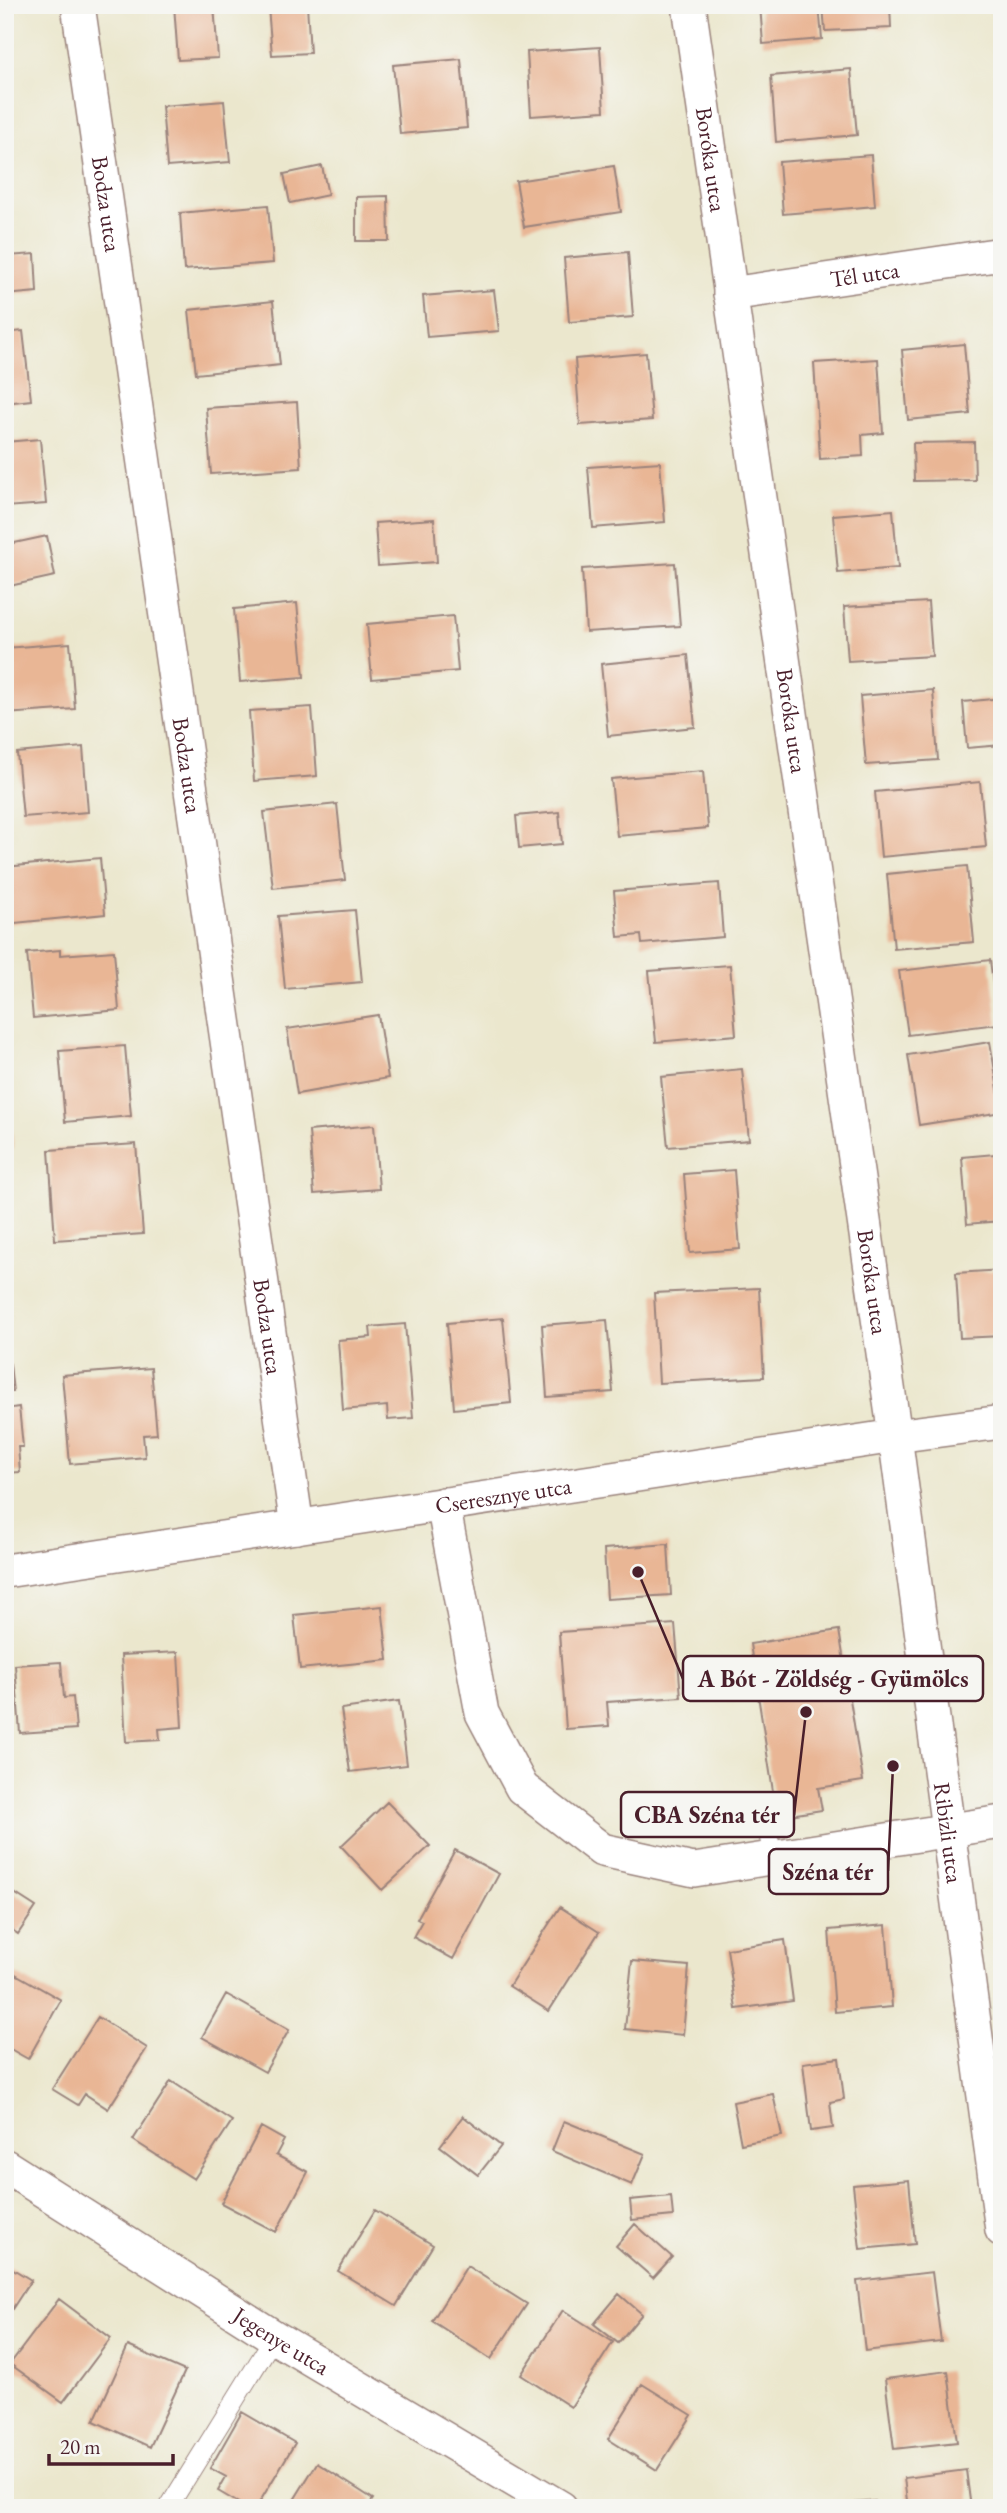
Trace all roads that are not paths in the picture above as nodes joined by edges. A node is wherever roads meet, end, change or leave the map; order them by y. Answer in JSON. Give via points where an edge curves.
{"nodes":[{"id":1,"x":78,"y":5,"type":"edge"},
{"id":2,"x":689,"y":5,"type":"edge"},
{"id":3,"x":1002,"y":254,"type":"edge"},
{"id":4,"x":730,"y":294,"type":"junction"},
{"id":5,"x":1002,"y":1422,"type":"edge"},
{"id":6,"x":895,"y":1436,"type":"junction"},
{"id":7,"x":443,"y":1504,"type":"junction"},
{"id":8,"x":297,"y":1527,"type":"junction"},
{"id":9,"x":5,"y":1571,"type":"edge"},
{"id":10,"x":1002,"y":1822,"type":"edge"},
{"id":11,"x":766,"y":1823,"type":"dead end"},
{"id":12,"x":948,"y":1831,"type":"junction"},
{"id":13,"x":773,"y":1858,"type":"junction"},
{"id":14,"x":5,"y":2166,"type":"edge"},
{"id":15,"x":1002,"y":2230,"type":"edge"},
{"id":16,"x":274,"y":2337,"type":"junction"},
{"id":17,"x":168,"y":2508,"type":"edge"},
{"id":18,"x":561,"y":2508,"type":"edge"}],
"edges":[{"from":1,"to":8,"type":"street","name":"Bodza utca"},
{"from":2,"to":4,"type":"street","name":"Boróka utca"},
{"from":3,"to":4,"type":"street","name":"Tél utca"},
{"from":4,"to":6,"type":"street","name":"Boróka utca"},
{"from":5,"to":6,"type":"street","name":"Cseresznye utca"},
{"from":6,"to":7,"type":"street","name":"Cseresznye utca"},
{"from":6,"to":12,"type":"street","name":"Ribizli utca"},
{"from":7,"to":8,"type":"street","name":"Cseresznye utca"},
{"from":7,"to":13,"type":"street","via":[[482,1713],[522,1788],[603,1850],[694,1870]]},
{"from":8,"to":9,"type":"street","name":"Cseresznye utca"},
{"from":10,"to":12,"type":"street"},
{"from":11,"to":13,"type":"lane"},
{"from":12,"to":13,"type":"street"},
{"from":12,"to":15,"type":"street","name":"Ribizli utca"},
{"from":14,"to":16,"type":"street","name":"Jegenye utca"},
{"from":16,"to":17,"type":"lane"},
{"from":16,"to":18,"type":"street","name":"Jegenye utca"}]}
